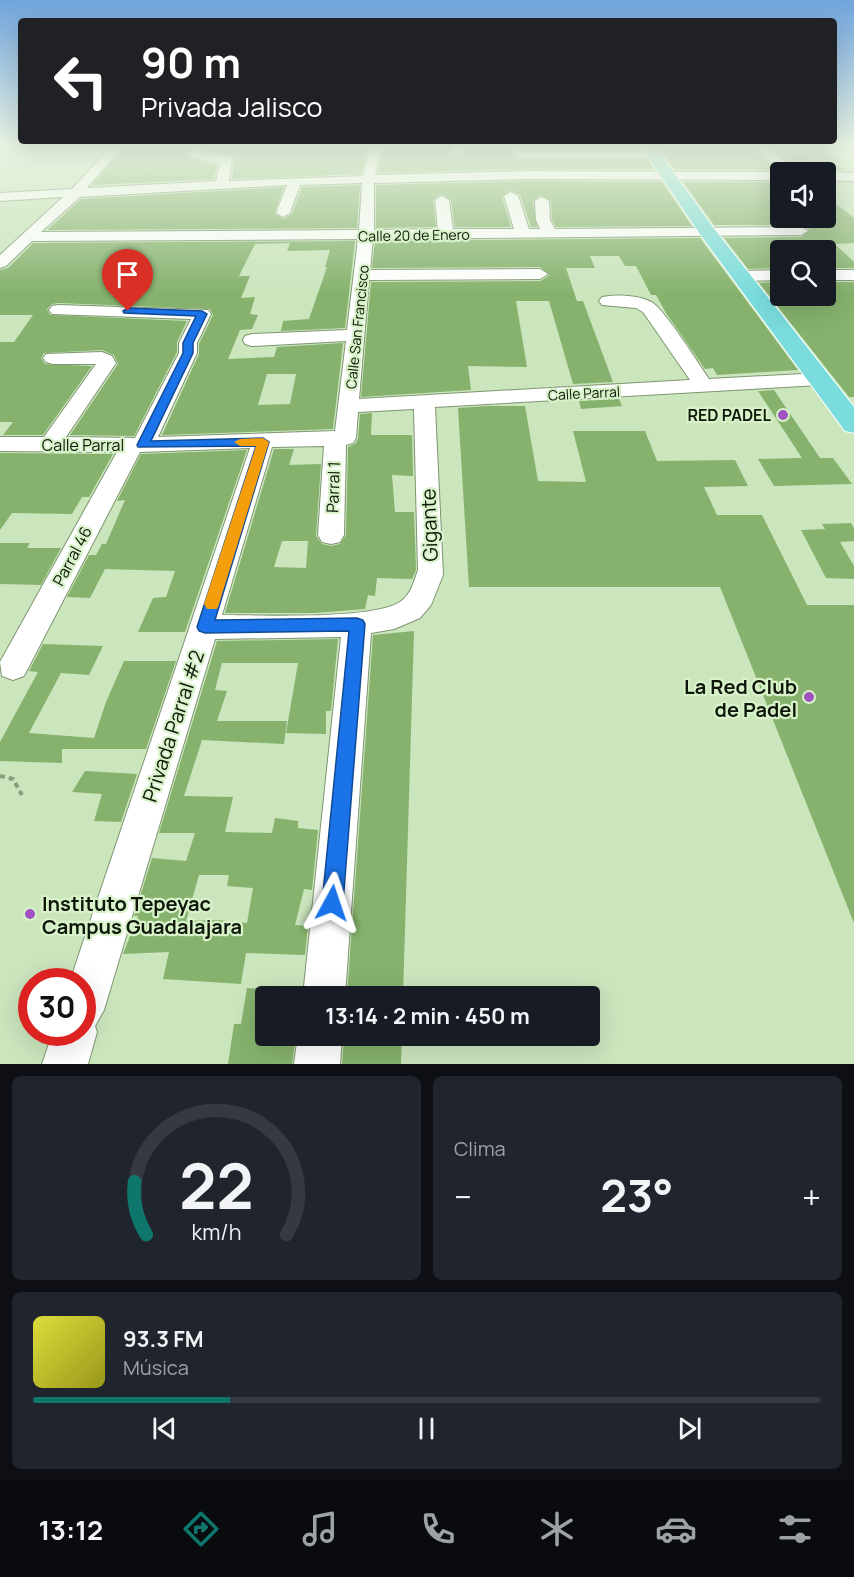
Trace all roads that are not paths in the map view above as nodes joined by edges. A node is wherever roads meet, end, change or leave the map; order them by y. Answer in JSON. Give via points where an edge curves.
{"nodes":[{"id":1,"x":43,"y":195,"type":"edge"},
{"id":2,"x":74,"y":195,"type":"edge"},
{"id":3,"x":290,"y":195,"type":"edge"},
{"id":4,"x":369,"y":195,"type":"edge"},
{"id":5,"x":681,"y":195,"type":"edge"},
{"id":6,"x":511,"y":196,"type":"dead end"},
{"id":7,"x":1,"y":198,"type":"edge"},
{"id":8,"x":442,"y":200,"type":"dead end"},
{"id":9,"x":542,"y":201,"type":"dead end"},
{"id":10,"x":283,"y":213,"type":"dead end"},
{"id":11,"x":706,"y":230,"type":"junction"},
{"id":12,"x":801,"y":231,"type":"dead end"},
{"id":13,"x":523,"y":233,"type":"junction"},
{"id":14,"x":550,"y":233,"type":"junction"},
{"id":15,"x":446,"y":234,"type":"junction"},
{"id":16,"x":366,"y":236,"type":"junction"},
{"id":17,"x":27,"y":237,"type":"junction"},
{"id":18,"x":0,"y":263,"type":"edge"},
{"id":19,"x":540,"y":274,"type":"dead end"},
{"id":20,"x":362,"y":275,"type":"junction"},
{"id":21,"x":770,"y":275,"type":"edge"},
{"id":22,"x":836,"y":275,"type":"edge"},
{"id":23,"x":854,"y":275,"type":"edge"},
{"id":24,"x":741,"y":276,"type":"junction"},
{"id":25,"x":608,"y":301,"type":"dead end"},
{"id":26,"x":58,"y":310,"type":"dead end"},
{"id":27,"x":356,"y":335,"type":"junction"},
{"id":28,"x":252,"y":340,"type":"dead end"},
{"id":29,"x":53,"y":358,"type":"dead end"},
{"id":30,"x":820,"y":379,"type":"junction"},
{"id":31,"x":704,"y":386,"type":"junction"},
{"id":32,"x":424,"y":403,"type":"junction"},
{"id":33,"x":349,"y":406,"type":"junction"},
{"id":34,"x":854,"y":425,"type":"edge"},
{"id":35,"x":340,"y":438,"type":"junction"},
{"id":36,"x":263,"y":442,"type":"junction"},
{"id":37,"x":0,"y":444,"type":"edge"},
{"id":38,"x":51,"y":444,"type":"junction"},
{"id":39,"x":137,"y":445,"type":"junction"},
{"id":40,"x":331,"y":535,"type":"dead end"},
{"id":41,"x":357,"y":624,"type":"junction"},
{"id":42,"x":205,"y":627,"type":"junction"},
{"id":43,"x":13,"y":667,"type":"dead end"},
{"id":44,"x":95,"y":968,"type":"edge"},
{"id":45,"x":325,"y":986,"type":"edge"},
{"id":46,"x":71,"y":1046,"type":"edge"},
{"id":47,"x":319,"y":1046,"type":"edge"},
{"id":48,"x":65,"y":1064,"type":"edge"},
{"id":49,"x":318,"y":1064,"type":"edge"}],
"edges":[{"from":1,"to":7,"type":"street"},
{"from":2,"to":17,"type":"street"},
{"from":3,"to":10,"type":"street"},
{"from":4,"to":16,"type":"street","name":"Calle San Francisco"},
{"from":5,"to":11,"type":"main road"},
{"from":6,"to":13,"type":"street"},
{"from":8,"to":15,"type":"street"},
{"from":9,"to":14,"type":"street","via":[[543,220]]},
{"from":11,"to":12,"type":"street","name":"Calle 20 de Enero"},
{"from":11,"to":14,"type":"street","name":"Calle 20 de Enero"},
{"from":11,"to":24,"type":"main road"},
{"from":13,"to":14,"type":"street","name":"Calle 20 de Enero"},
{"from":13,"to":15,"type":"street","name":"Calle 20 de Enero"},
{"from":15,"to":16,"type":"street","name":"Calle 20 de Enero"},
{"from":16,"to":17,"type":"street","name":"Calle 20 de Enero"},
{"from":16,"to":20,"type":"street","name":"Calle San Francisco"},
{"from":17,"to":18,"type":"street"},
{"from":19,"to":20,"type":"street"},
{"from":20,"to":27,"type":"street","name":"Calle San Francisco"},
{"from":21,"to":24,"type":"street"},
{"from":22,"to":23,"type":"street"},
{"from":24,"to":30,"type":"main road"},
{"from":25,"to":31,"type":"street","via":[[640,303],[649,308]]},
{"from":26,"to":39,"type":"street","name":"Parral 46","via":[[202,314],[188,343],[188,353]]},
{"from":27,"to":28,"type":"street"},
{"from":27,"to":33,"type":"street","name":"Calle San Francisco"},
{"from":29,"to":38,"type":"street","via":[[102,358],[106,363]]},
{"from":30,"to":31,"type":"street","name":"Calle Parral"},
{"from":30,"to":34,"type":"main road"},
{"from":31,"to":32,"type":"street","name":"Calle Parral"},
{"from":32,"to":33,"type":"street","name":"Calle Parral"},
{"from":32,"to":41,"type":"street","name":"Gigante","via":[[431,570],[424,592],[410,610]]},
{"from":33,"to":35,"type":"street","name":"Calle San Francisco"},
{"from":35,"to":36,"type":"street","name":"Calle Parral"},
{"from":35,"to":40,"type":"street","name":"Parral 1"},
{"from":36,"to":39,"type":"street","name":"Calle Parral"},
{"from":36,"to":42,"type":"street","name":"Privada Parral #2"},
{"from":37,"to":38,"type":"street","name":"Calle Parral"},
{"from":38,"to":39,"type":"street","name":"Calle Parral"},
{"from":39,"to":43,"type":"street","name":"Parral 46"},
{"from":41,"to":42,"type":"street","name":"Gigante"},
{"from":41,"to":45,"type":"street"},
{"from":42,"to":44,"type":"street","name":"Privada Parral #2"},
{"from":46,"to":48,"type":"street"},
{"from":47,"to":49,"type":"street"}]}
